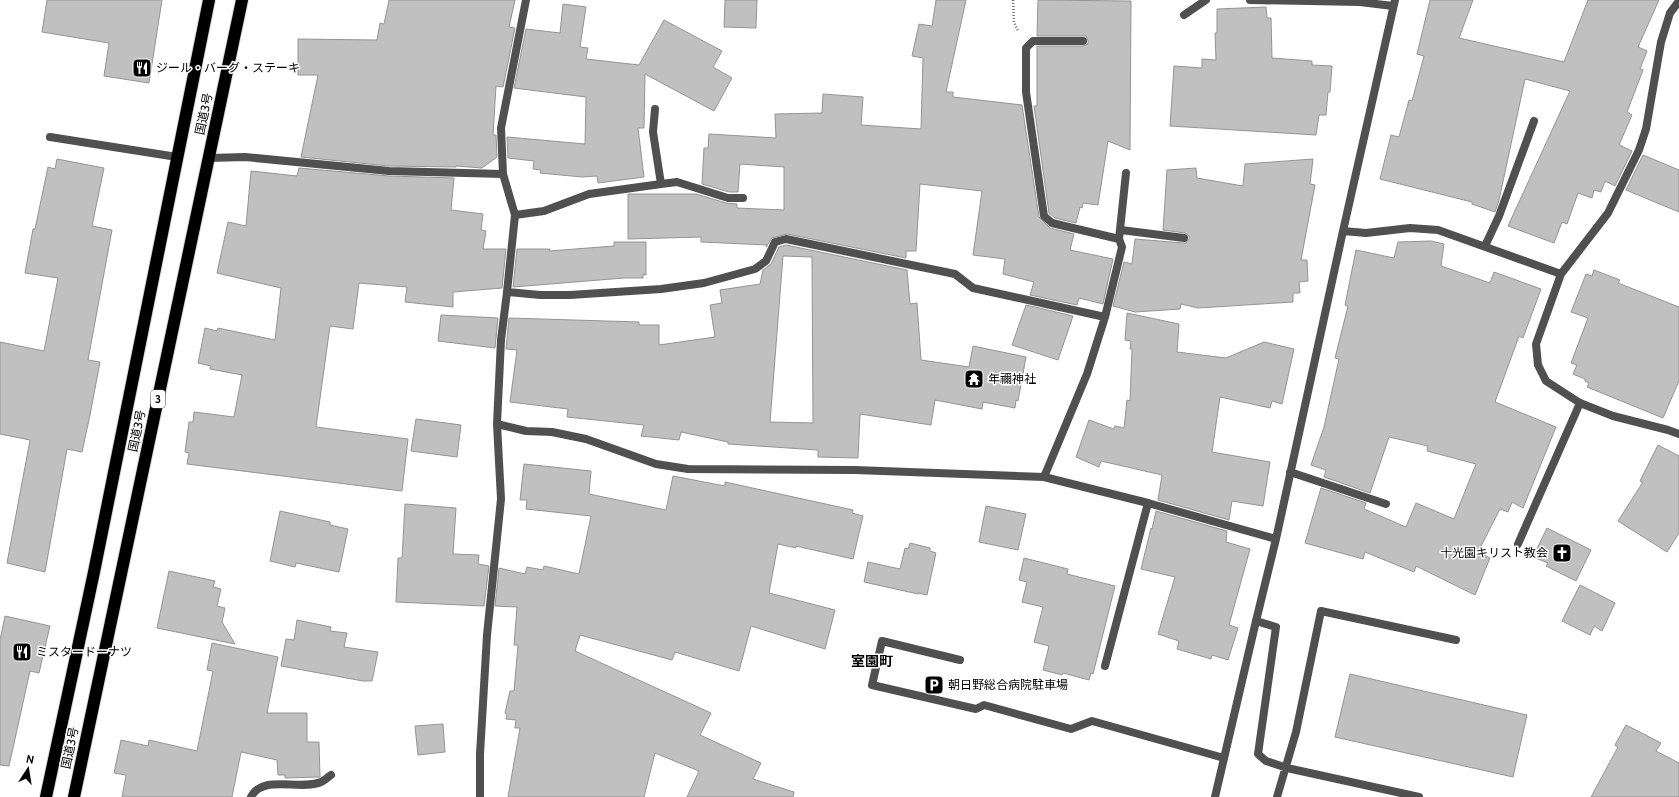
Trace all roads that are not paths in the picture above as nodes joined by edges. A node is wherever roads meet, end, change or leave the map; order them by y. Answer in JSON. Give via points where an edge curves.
{"nodes":[{"id":1,"x":209,"y":0,"type":"edge"},
{"id":2,"x":242,"y":0,"type":"edge"},
{"id":3,"x":526,"y":0,"type":"edge"},
{"id":4,"x":1206,"y":0,"type":"edge"},
{"id":5,"x":1250,"y":0,"type":"edge"},
{"id":6,"x":1679,"y":0,"type":"edge"},
{"id":7,"x":1394,"y":3,"type":"edge"},
{"id":8,"x":1184,"y":15,"type":"dead end"},
{"id":9,"x":1083,"y":41,"type":"dead end"},
{"id":10,"x":655,"y":109,"type":"dead end"},
{"id":11,"x":1534,"y":121,"type":"dead end"},
{"id":12,"x":50,"y":137,"type":"dead end"},
{"id":13,"x":177,"y":157,"type":"junction"},
{"id":14,"x":209,"y":158,"type":"junction"},
{"id":15,"x":1126,"y":173,"type":"dead end"},
{"id":16,"x":503,"y":174,"type":"junction"},
{"id":17,"x":661,"y":184,"type":"junction"},
{"id":18,"x":743,"y":198,"type":"dead end"},
{"id":19,"x":515,"y":215,"type":"junction"},
{"id":20,"x":1121,"y":230,"type":"junction"},
{"id":21,"x":1343,"y":231,"type":"junction"},
{"id":22,"x":1184,"y":238,"type":"dead end"},
{"id":23,"x":1119,"y":239,"type":"junction"},
{"id":24,"x":1485,"y":246,"type":"junction"},
{"id":25,"x":1561,"y":274,"type":"junction"},
{"id":26,"x":507,"y":292,"type":"junction"},
{"id":27,"x":1105,"y":317,"type":"junction"},
{"id":28,"x":1580,"y":403,"type":"junction"},
{"id":29,"x":498,"y":424,"type":"junction"},
{"id":30,"x":1679,"y":434,"type":"edge"},
{"id":31,"x":1290,"y":472,"type":"junction"},
{"id":32,"x":1044,"y":476,"type":"junction"},
{"id":33,"x":1148,"y":503,"type":"junction"},
{"id":34,"x":1386,"y":504,"type":"dead end"},
{"id":35,"x":1276,"y":539,"type":"junction"},
{"id":36,"x":1518,"y":544,"type":"dead end"},
{"id":37,"x":1256,"y":621,"type":"junction"},
{"id":38,"x":1456,"y":640,"type":"dead end"},
{"id":39,"x":960,"y":660,"type":"dead end"},
{"id":40,"x":1105,"y":666,"type":"dead end"},
{"id":41,"x":1224,"y":758,"type":"junction"},
{"id":42,"x":1287,"y":768,"type":"junction"},
{"id":43,"x":331,"y":775,"type":"dead end"},
{"id":44,"x":46,"y":797,"type":"edge"},
{"id":45,"x":74,"y":797,"type":"edge"},
{"id":46,"x":251,"y":797,"type":"edge"},
{"id":47,"x":480,"y":797,"type":"edge"},
{"id":48,"x":1215,"y":797,"type":"edge"},
{"id":49,"x":1278,"y":797,"type":"edge"},
{"id":50,"x":1419,"y":797,"type":"edge"}],
"edges":[{"from":1,"to":13,"type":"highway","name":"国道3号"},
{"from":2,"to":14,"type":"highway","name":"国道3号","number":"3"},
{"from":3,"to":16,"type":"street","via":[[501,128]]},
{"from":4,"to":8,"type":"street"},
{"from":5,"to":7,"type":"street"},
{"from":6,"to":25,"type":"street","via":[[1670,13],[1661,42],[1646,129],[1638,150],[1608,213]]},
{"from":7,"to":21,"type":"street"},
{"from":9,"to":23,"type":"street","via":[[1033,41],[1026,48],[1026,92],[1044,216],[1052,223]]},
{"from":10,"to":17,"type":"street","via":[[653,132]]},
{"from":11,"to":24,"type":"street","via":[[1499,216]]},
{"from":12,"to":13,"type":"street"},
{"from":13,"to":44,"type":"highway","name":"国道3号"},
{"from":14,"to":16,"type":"street","via":[[245,158],[389,171]]},
{"from":14,"to":45,"type":"highway","name":"国道3号","number":"3"},
{"from":15,"to":20,"type":"street"},
{"from":16,"to":19,"type":"street"},
{"from":17,"to":18,"type":"street","via":[[677,182],[728,198]]},
{"from":17,"to":19,"type":"street","via":[[589,194],[544,211]]},
{"from":19,"to":26,"type":"street"},
{"from":20,"to":22,"type":"street"},
{"from":20,"to":23,"type":"street"},
{"from":21,"to":24,"type":"street","via":[[1366,233],[1410,228],[1438,230]]},
{"from":21,"to":31,"type":"street"},
{"from":23,"to":27,"type":"street","via":[[1122,247]]},
{"from":24,"to":25,"type":"street"},
{"from":25,"to":28,"type":"street","via":[[1536,344],[1538,364],[1546,381]]},
{"from":26,"to":27,"type":"street","via":[[570,295],[704,284],[755,269],[766,261],[775,242],[786,239],[955,274],[973,288]]},
{"from":26,"to":29,"type":"street","via":[[501,340]]},
{"from":27,"to":32,"type":"street","via":[[1086,374]]},
{"from":28,"to":30,"type":"street","via":[[1613,416]]},
{"from":28,"to":36,"type":"street"},
{"from":29,"to":32,"type":"street","via":[[526,431],[552,432],[586,439],[656,464],[688,470],[855,470]]},
{"from":29,"to":47,"type":"street","via":[[501,498],[487,635]]},
{"from":31,"to":34,"type":"street"},
{"from":31,"to":35,"type":"street"},
{"from":32,"to":33,"type":"street"},
{"from":33,"to":35,"type":"street"},
{"from":33,"to":40,"type":"street"},
{"from":35,"to":37,"type":"street"},
{"from":37,"to":41,"type":"street"},
{"from":37,"to":42,"type":"street","via":[[1276,627],[1258,754],[1266,761]]},
{"from":38,"to":42,"type":"street","via":[[1321,611]]},
{"from":39,"to":41,"type":"street","via":[[882,641],[872,685],[976,709],[984,705],[1071,729],[1092,721]]},
{"from":41,"to":48,"type":"street"},
{"from":42,"to":49,"type":"street"},
{"from":42,"to":50,"type":"street"},
{"from":43,"to":46,"type":"street","via":[[321,782],[305,785],[260,786]]}]}
